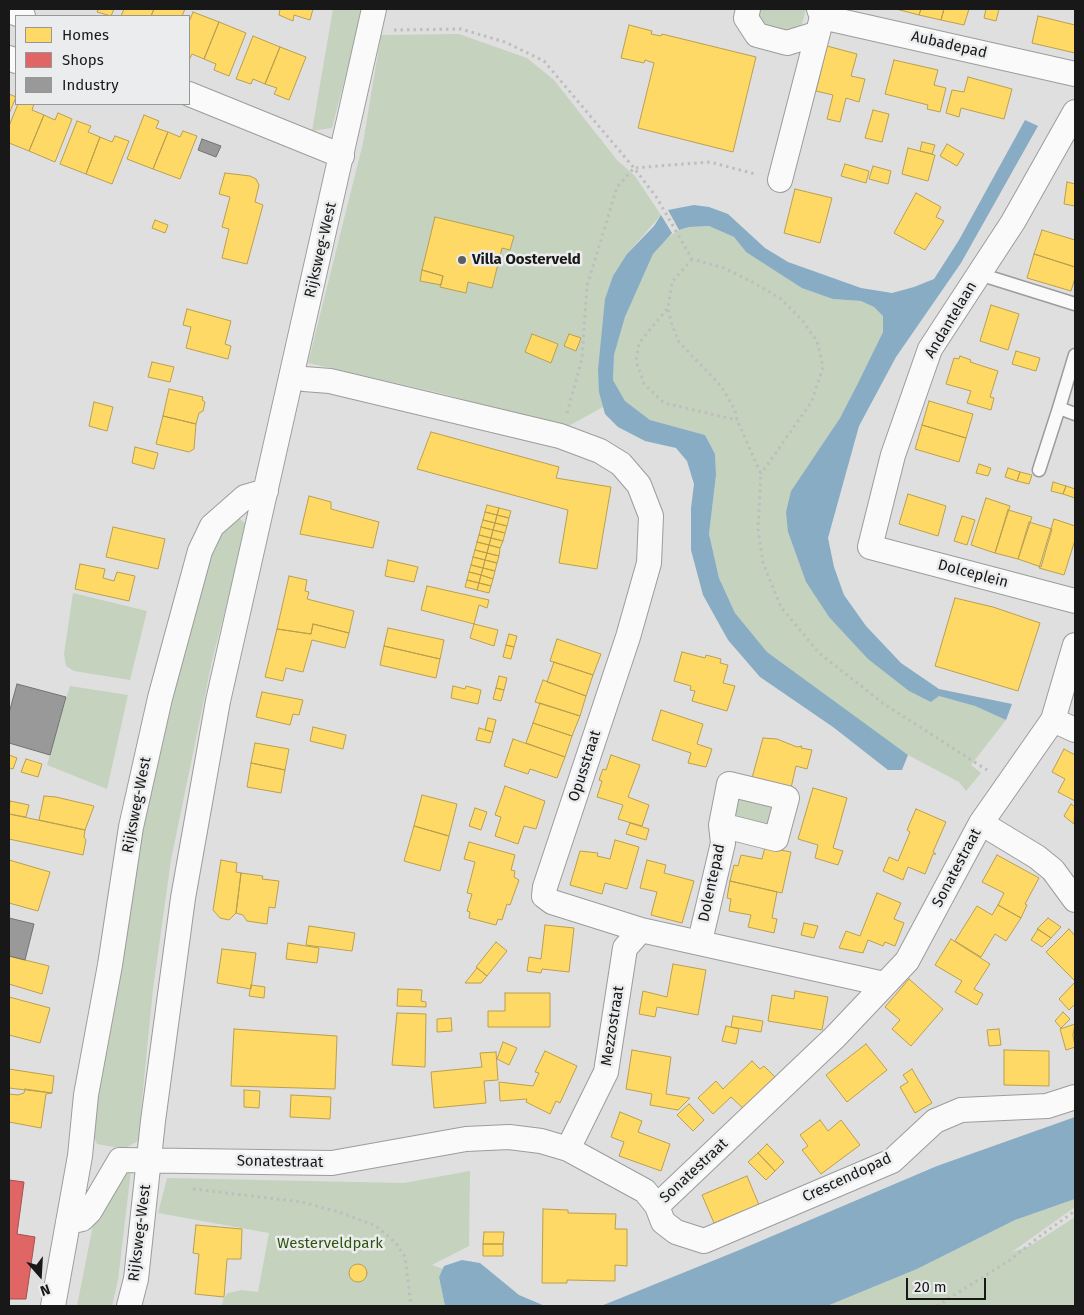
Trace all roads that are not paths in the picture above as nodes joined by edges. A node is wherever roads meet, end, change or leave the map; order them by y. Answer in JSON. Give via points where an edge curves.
{"nodes":[{"id":1,"x":748,"y":9,"type":"edge"},
{"id":2,"x":9,"y":10,"type":"edge"},
{"id":3,"x":21,"y":15,"type":"edge"},
{"id":4,"x":372,"y":20,"type":"edge"},
{"id":5,"x":819,"y":20,"type":"edge"},
{"id":6,"x":1075,"y":74,"type":"edge"},
{"id":7,"x":190,"y":94,"type":"edge"},
{"id":8,"x":1075,"y":112,"type":"edge"},
{"id":9,"x":342,"y":156,"type":"junction"},
{"id":10,"x":780,"y":180,"type":"road end"},
{"id":11,"x":979,"y":274,"type":"junction"},
{"id":12,"x":1075,"y":304,"type":"edge"},
{"id":13,"x":1075,"y":355,"type":"edge"},
{"id":14,"x":292,"y":374,"type":"junction"},
{"id":15,"x":1058,"y":408,"type":"junction"},
{"id":16,"x":1075,"y":414,"type":"edge"},
{"id":17,"x":1039,"y":470,"type":"dead end"},
{"id":18,"x":266,"y":491,"type":"junction"},
{"id":19,"x":870,"y":547,"type":"joint"},
{"id":20,"x":1075,"y":601,"type":"edge"},
{"id":21,"x":1075,"y":645,"type":"edge"},
{"id":22,"x":1053,"y":720,"type":"junction"},
{"id":23,"x":1075,"y":730,"type":"edge"},
{"id":24,"x":981,"y":823,"type":"junction"},
{"id":25,"x":721,"y":825,"type":"dead end"},
{"id":26,"x":1075,"y":900,"type":"edge"},
{"id":27,"x":641,"y":930,"type":"junction"},
{"id":28,"x":700,"y":941,"type":"junction"},
{"id":29,"x":884,"y":984,"type":"junction"},
{"id":30,"x":1075,"y":1097,"type":"edge"},
{"id":31,"x":568,"y":1149,"type":"junction"},
{"id":32,"x":80,"y":1156,"type":"junction"},
{"id":33,"x":120,"y":1160,"type":"junction"},
{"id":34,"x":148,"y":1160,"type":"junction"},
{"id":35,"x":657,"y":1206,"type":"junction"},
{"id":36,"x":68,"y":1222,"type":"junction"},
{"id":37,"x":53,"y":1306,"type":"edge"},
{"id":38,"x":130,"y":1306,"type":"edge"}],
"edges":[{"from":1,"to":5,"type":"street","via":[[746,18],[757,35],[787,43]]},
{"from":2,"to":3,"type":"street"},
{"from":4,"to":9,"type":"street","name":"Rijksweg-West"},
{"from":5,"to":6,"type":"street","name":"Aubadepad"},
{"from":5,"to":10,"type":"street"},
{"from":7,"to":9,"type":"street"},
{"from":8,"to":11,"type":"street","name":"Andantelaan","via":[[1013,222]]},
{"from":9,"to":14,"type":"street","name":"Rijksweg-West"},
{"from":11,"to":12,"type":"lane"},
{"from":11,"to":19,"type":"street","name":"Andantelaan","via":[[930,349],[893,455]]},
{"from":13,"to":15,"type":"lane"},
{"from":14,"to":18,"type":"street","name":"Rijksweg-West"},
{"from":14,"to":27,"type":"street","name":"Opusstraat","via":[[560,436],[600,451],[621,464],[639,485],[651,516],[649,563],[544,896],[552,902]]},
{"from":15,"to":16,"type":"lane"},
{"from":15,"to":17,"type":"lane"},
{"from":18,"to":32,"type":"street","name":"Rijksweg-West","via":[[245,497],[212,526],[198,560],[160,698],[131,827],[86,1095]]},
{"from":18,"to":34,"type":"street","name":"Rijksweg-West","via":[[218,701],[182,898]]},
{"from":19,"to":20,"type":"street","name":"Dolceplein"},
{"from":21,"to":22,"type":"street"},
{"from":22,"to":23,"type":"street"},
{"from":22,"to":24,"type":"street","name":"Sonatestraat"},
{"from":24,"to":26,"type":"street","via":[[1037,857],[1052,870]]},
{"from":24,"to":29,"type":"street","name":"Sonatestraat","via":[[907,961]]},
{"from":25,"to":28,"type":"street","name":"Dolentepad","via":[[723,843]]},
{"from":27,"to":28,"type":"street"},
{"from":27,"to":31,"type":"street","name":"Mezzostraat","via":[[625,948],[606,1072]]},
{"from":28,"to":29,"type":"street"},
{"from":29,"to":35,"type":"street","name":"Sonatestraat","via":[[835,1037]]},
{"from":30,"to":35,"type":"street","name":"Crescendopad","via":[[1047,1106],[960,1110],[935,1122],[892,1161],[704,1241],[669,1227],[663,1222]]},
{"from":31,"to":34,"type":"street","name":"Sonatestraat","via":[[541,1140],[509,1137],[466,1139],[332,1163]]},
{"from":31,"to":35,"type":"street","name":"Sonatestraat","via":[[645,1191]]},
{"from":32,"to":33,"type":"street"},
{"from":32,"to":36,"type":"street","name":"Rijksweg-West"},
{"from":33,"to":34,"type":"street"},
{"from":33,"to":36,"type":"street","via":[[90,1211],[82,1219]]},
{"from":34,"to":38,"type":"street","name":"Rijksweg-West","via":[[136,1278]]},
{"from":36,"to":37,"type":"street","name":"Rijksweg-West"}]}
